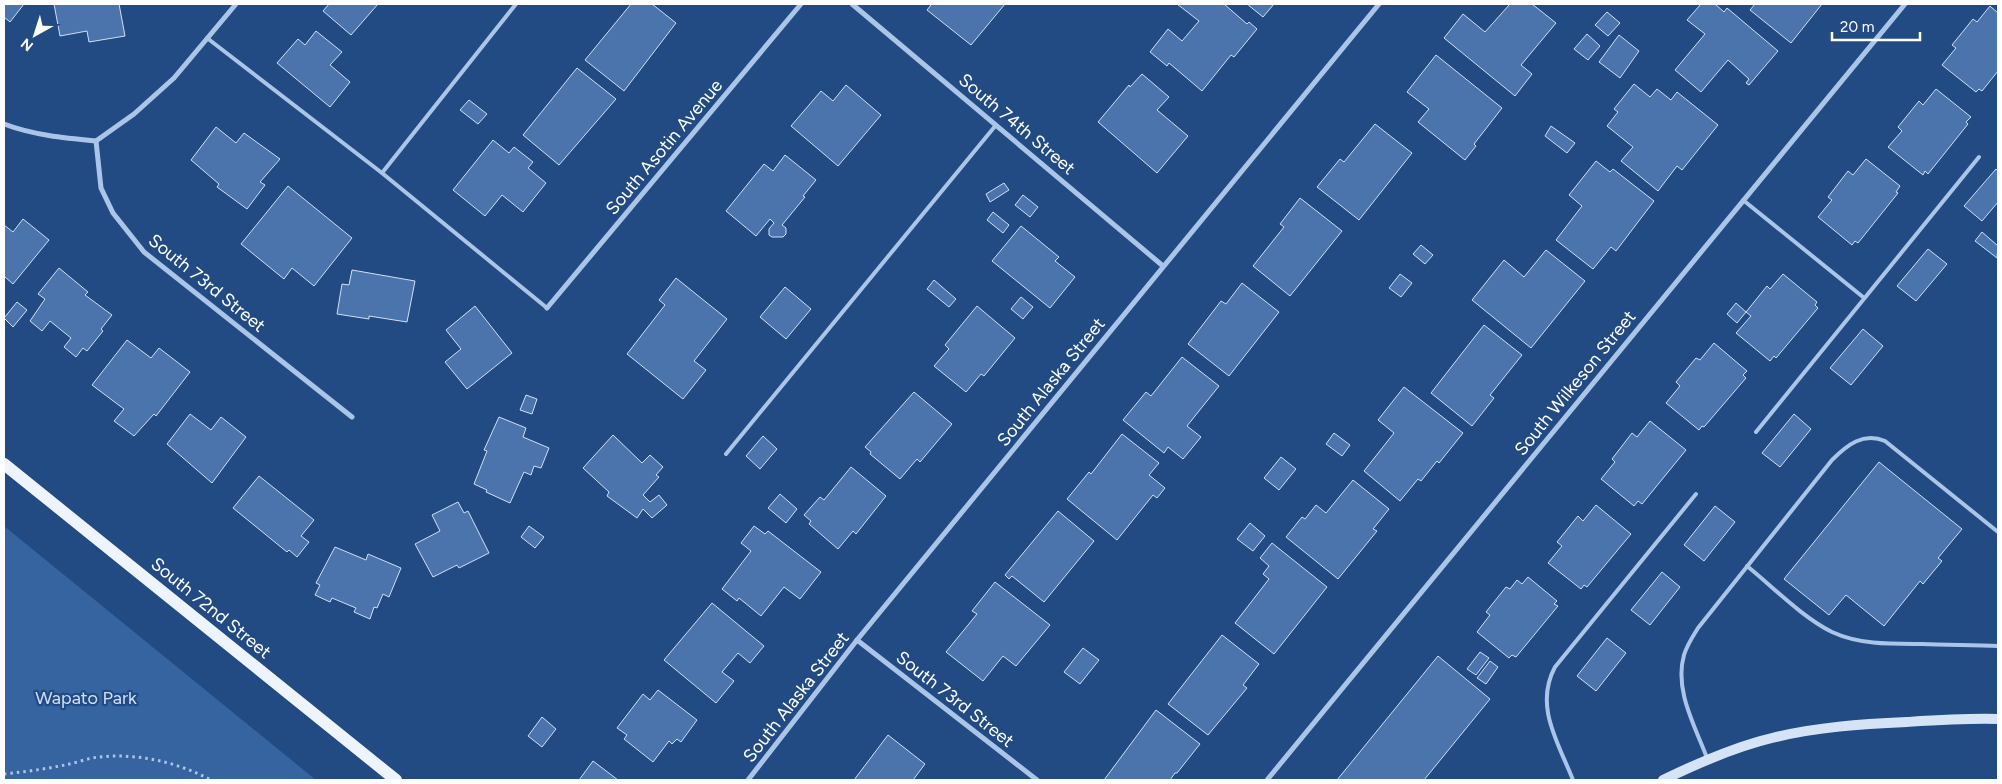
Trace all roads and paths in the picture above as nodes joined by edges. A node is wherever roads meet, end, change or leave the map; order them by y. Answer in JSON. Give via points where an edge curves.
{"nodes":[{"id":1,"x":236,"y":4,"type":"edge"},
{"id":2,"x":516,"y":4,"type":"edge"},
{"id":3,"x":801,"y":4,"type":"edge"},
{"id":4,"x":852,"y":4,"type":"edge"},
{"id":5,"x":1379,"y":4,"type":"edge"},
{"id":6,"x":1905,"y":4,"type":"edge"},
{"id":7,"x":207,"y":38,"type":"junction"},
{"id":8,"x":4,"y":124,"type":"edge"},
{"id":9,"x":996,"y":125,"type":"junction"},
{"id":10,"x":96,"y":141,"type":"junction"},
{"id":11,"x":1979,"y":157,"type":"dead end"},
{"id":12,"x":382,"y":173,"type":"junction"},
{"id":13,"x":1743,"y":200,"type":"junction"},
{"id":14,"x":1163,"y":266,"type":"junction"},
{"id":15,"x":1863,"y":298,"type":"junction"},
{"id":16,"x":547,"y":308,"type":"joint"},
{"id":17,"x":352,"y":417,"type":"dead end"},
{"id":18,"x":1756,"y":432,"type":"dead end"},
{"id":19,"x":726,"y":454,"type":"dead end"},
{"id":20,"x":4,"y":464,"type":"edge"},
{"id":21,"x":1696,"y":494,"type":"dead end"},
{"id":22,"x":1998,"y":532,"type":"edge"},
{"id":23,"x":1748,"y":566,"type":"junction"},
{"id":24,"x":857,"y":640,"type":"junction"},
{"id":25,"x":1998,"y":646,"type":"edge"},
{"id":26,"x":1998,"y":719,"type":"edge"},
{"id":27,"x":1708,"y":759,"type":"junction"},
{"id":28,"x":4,"y":774,"type":"edge"},
{"id":29,"x":212,"y":780,"type":"edge"},
{"id":30,"x":396,"y":780,"type":"edge"},
{"id":31,"x":748,"y":780,"type":"edge"},
{"id":32,"x":1037,"y":780,"type":"edge"},
{"id":33,"x":1267,"y":780,"type":"edge"},
{"id":34,"x":1573,"y":780,"type":"edge"},
{"id":35,"x":1663,"y":780,"type":"edge"}],
"edges":[{"from":1,"to":7,"type":"street"},
{"from":2,"to":12,"type":"lane"},
{"from":3,"to":16,"type":"street","name":"South Asotin Avenue"},
{"from":4,"to":9,"type":"street","name":"South 74th Street"},
{"from":5,"to":14,"type":"street","name":"South Alaska Street"},
{"from":6,"to":13,"type":"street","name":"South Wilkeson Street"},
{"from":7,"to":10,"type":"street","via":[[174,78],[134,114]]},
{"from":7,"to":12,"type":"lane"},
{"from":8,"to":10,"type":"street","via":[[59,138]]},
{"from":9,"to":14,"type":"street","name":"South 74th Street"},
{"from":9,"to":19,"type":"lane"},
{"from":10,"to":17,"type":"street","name":"South 73rd Street","via":[[101,188],[113,213],[144,252]]},
{"from":11,"to":15,"type":"lane"},
{"from":12,"to":16,"type":"lane"},
{"from":13,"to":15,"type":"lane"},
{"from":13,"to":33,"type":"street","name":"South Wilkeson Street"},
{"from":14,"to":24,"type":"street","name":"South Alaska Street"},
{"from":15,"to":18,"type":"lane"},
{"from":20,"to":30,"type":"main road","name":"South 72nd Street"},
{"from":21,"to":34,"type":"lane","via":[[1555,667],[1548,680],[1546,710]]},
{"from":22,"to":23,"type":"lane","via":[[1891,444],[1869,437],[1851,444],[1832,460]]},
{"from":23,"to":25,"type":"lane","via":[[1812,620],[1847,638],[1888,644]]},
{"from":23,"to":27,"type":"lane","via":[[1698,628],[1684,654],[1681,678],[1684,697]]},
{"from":24,"to":31,"type":"street","name":"South Alaska Street"},
{"from":24,"to":32,"type":"street","name":"South 73rd Street"},
{"from":26,"to":27,"type":"main road","via":[[1852,724],[1771,738]]},
{"from":27,"to":35,"type":"main road"},
{"from":28,"to":29,"type":"path","via":[[114,756],[157,760]]}]}
